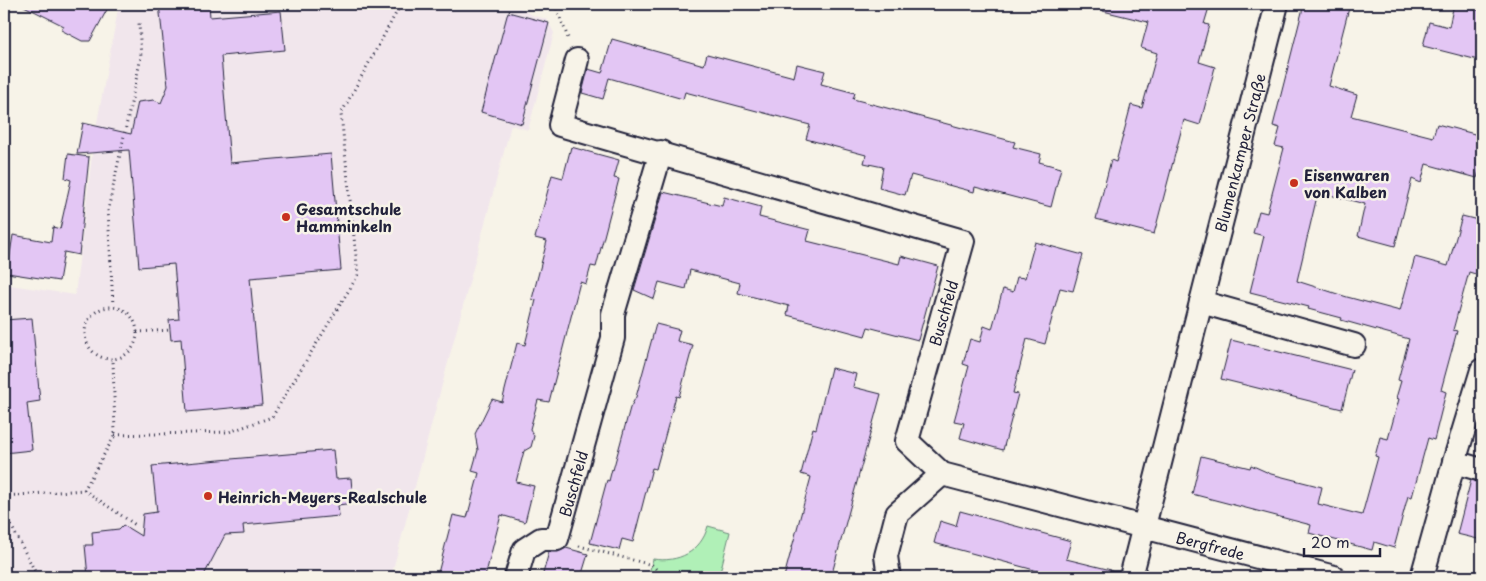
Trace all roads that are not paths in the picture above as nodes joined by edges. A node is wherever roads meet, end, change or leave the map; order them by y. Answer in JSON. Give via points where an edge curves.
{"nodes":[{"id":1,"x":1277,"y":4,"type":"edge"},
{"id":2,"x":577,"y":60,"type":"road end"},
{"id":3,"x":660,"y":152,"type":"junction"},
{"id":4,"x":1201,"y":302,"type":"junction"},
{"id":5,"x":1354,"y":345,"type":"dead end"},
{"id":6,"x":1482,"y":370,"type":"edge"},
{"id":7,"x":1454,"y":462,"type":"junction"},
{"id":8,"x":1482,"y":470,"type":"edge"},
{"id":9,"x":942,"y":474,"type":"junction"},
{"id":10,"x":1144,"y":528,"type":"junction"},
{"id":11,"x":516,"y":577,"type":"edge"},
{"id":12,"x":888,"y":577,"type":"edge"},
{"id":13,"x":1131,"y":577,"type":"edge"},
{"id":14,"x":1334,"y":577,"type":"edge"},
{"id":15,"x":1422,"y":577,"type":"edge"}],
"edges":[{"from":1,"to":4,"type":"street","name":"Blumenkamper Straße"},
{"from":2,"to":3,"type":"street","name":"Buschfeld","via":[[560,125]]},
{"from":3,"to":9,"type":"street","name":"Buschfeld","via":[[963,241],[907,441]]},
{"from":3,"to":11,"type":"street","name":"Buschfeld","via":[[613,314],[612,338],[549,539],[524,550]]},
{"from":4,"to":5,"type":"street"},
{"from":4,"to":10,"type":"street","name":"Blumenkamper Straße"},
{"from":6,"to":7,"type":"street"},
{"from":7,"to":8,"type":"street"},
{"from":7,"to":15,"type":"street"},
{"from":9,"to":10,"type":"street","name":"Buschfeld"},
{"from":9,"to":12,"type":"street","via":[[897,514],[886,556]]},
{"from":10,"to":13,"type":"street","name":"Blumenkamper Straße"},
{"from":10,"to":14,"type":"street","name":"Bergfrede"}]}
